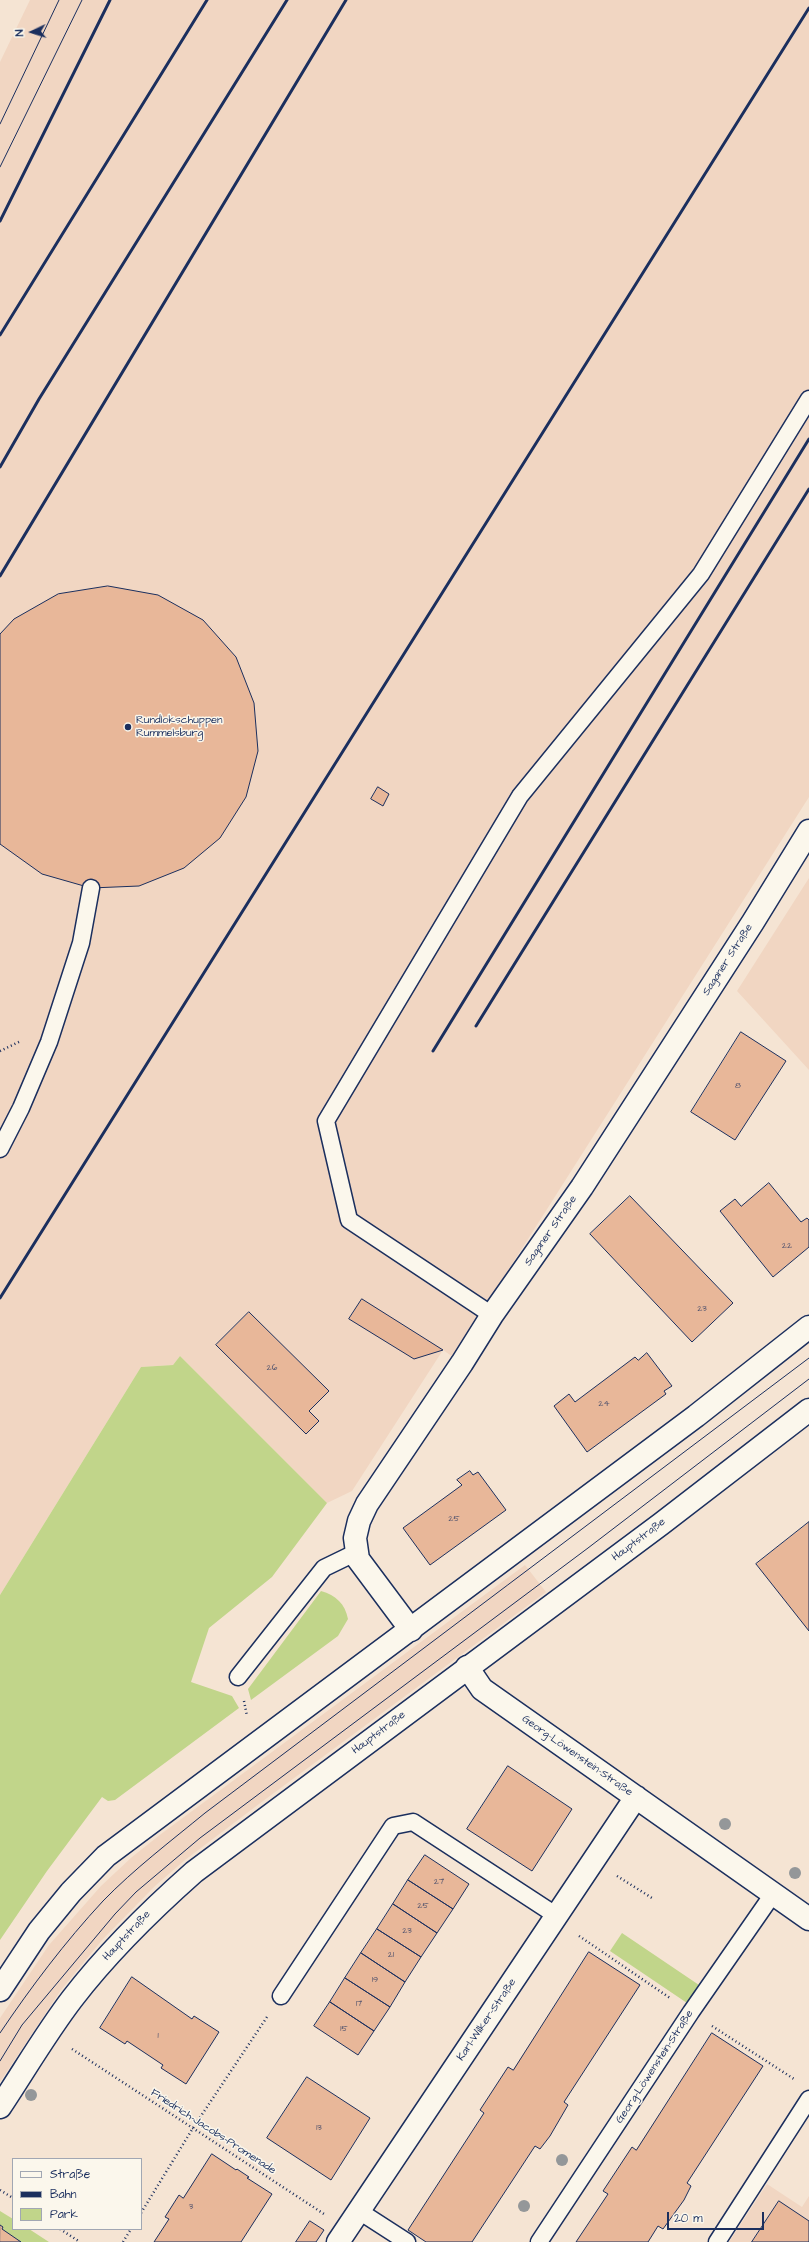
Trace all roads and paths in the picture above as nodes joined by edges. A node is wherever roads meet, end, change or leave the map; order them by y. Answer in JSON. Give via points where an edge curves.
{"nodes":[{"id":1,"x":809,"y":399,"type":"edge"},
{"id":2,"x":809,"y":831,"type":"edge"},
{"id":3,"x":91,"y":888,"type":"dead end"},
{"id":4,"x":0,"y":1149,"type":"edge"},
{"id":5,"x":492,"y":1315,"type":"junction"},
{"id":6,"x":809,"y":1327,"type":"edge"},
{"id":7,"x":809,"y":1410,"type":"edge"},
{"id":8,"x":357,"y":1552,"type":"junction"},
{"id":9,"x":411,"y":1630,"type":"junction"},
{"id":10,"x":467,"y":1667,"type":"junction"},
{"id":11,"x":238,"y":1677,"type":"dead end"},
{"id":12,"x":636,"y":1797,"type":"junction"},
{"id":13,"x":594,"y":1861,"type":"junction"},
{"id":14,"x":773,"y":1894,"type":"junction"},
{"id":15,"x":652,"y":1898,"type":"dead end"},
{"id":16,"x":557,"y":1916,"type":"junction"},
{"id":17,"x":809,"y":1919,"type":"edge"},
{"id":18,"x":0,"y":1990,"type":"edge"},
{"id":19,"x":281,"y":1996,"type":"joint"},
{"id":20,"x":71,"y":2049,"type":"dead end"},
{"id":21,"x":809,"y":2099,"type":"edge"},
{"id":22,"x":0,"y":2108,"type":"edge"},
{"id":23,"x":193,"y":2128,"type":"junction"},
{"id":24,"x":0,"y":2190,"type":"edge"},
{"id":25,"x":12,"y":2197,"type":"edge"},
{"id":26,"x":142,"y":2211,"type":"edge"},
{"id":27,"x":359,"y":2211,"type":"junction"},
{"id":28,"x":62,"y":2230,"type":"edge"},
{"id":29,"x":130,"y":2230,"type":"edge"},
{"id":30,"x":342,"y":2235,"type":"edge"},
{"id":31,"x":80,"y":2242,"type":"edge"},
{"id":32,"x":123,"y":2242,"type":"edge"},
{"id":33,"x":407,"y":2242,"type":"edge"},
{"id":34,"x":539,"y":2242,"type":"edge"},
{"id":35,"x":717,"y":2242,"type":"edge"}],
"edges":[{"from":1,"to":5,"type":"lane","via":[[701,574],[520,796],[326,1121],[349,1220]]},
{"from":2,"to":5,"type":"main road","name":"Saganer Straße","via":[[582,1187]]},
{"from":3,"to":4,"type":"lane","via":[[81,944],[49,1042],[21,1108]]},
{"from":5,"to":8,"type":"main road","name":"Saganer Straße","via":[[367,1504],[359,1520],[355,1538]]},
{"from":6,"to":9,"type":"main road","via":[[696,1416]]},
{"from":7,"to":10,"type":"main road","name":"Hauptstraße","via":[[661,1524]]},
{"from":8,"to":9,"type":"main road","name":"Saganer Straße","via":[[358,1559]]},
{"from":8,"to":11,"type":"lane","via":[[324,1568]]},
{"from":9,"to":18,"type":"main road","via":[[106,1856],[71,1892],[39,1931]]},
{"from":10,"to":12,"type":"main road","name":"Georg-Löwenstein-Straße","via":[[482,1689]]},
{"from":10,"to":22,"type":"main road","name":"Hauptstraße","via":[[194,1872],[159,1902],[72,1999]]},
{"from":12,"to":13,"type":"main road","name":"Karl-Wilker-Straße"},
{"from":12,"to":14,"type":"main road","name":"Georg-Löwenstein-Straße"},
{"from":13,"to":15,"type":"path"},
{"from":13,"to":16,"type":"main road","name":"Karl-Wilker-Straße"},
{"from":14,"to":17,"type":"main road","name":"Georg-Löwenstein-Straße"},
{"from":14,"to":34,"type":"lane","name":"Georg-Löwenstein-Straße","via":[[699,2000]]},
{"from":16,"to":19,"type":"lane","via":[[413,1822],[393,1826]]},
{"from":16,"to":27,"type":"main road","name":"Karl-Wilker-Straße"},
{"from":19,"to":23,"type":"path"},
{"from":20,"to":23,"type":"path","name":"Friedrich-Jacobs-Promenade"},
{"from":21,"to":35,"type":"lane"},
{"from":23,"to":26,"type":"path"},
{"from":23,"to":30,"type":"path","name":"Friedrich-Jacobs-Promenade"},
{"from":24,"to":25,"type":"path"},
{"from":27,"to":30,"type":"main road","name":"Karl-Wilker-Straße"},
{"from":27,"to":33,"type":"lane"},
{"from":28,"to":31,"type":"path"},
{"from":29,"to":32,"type":"path"}]}
